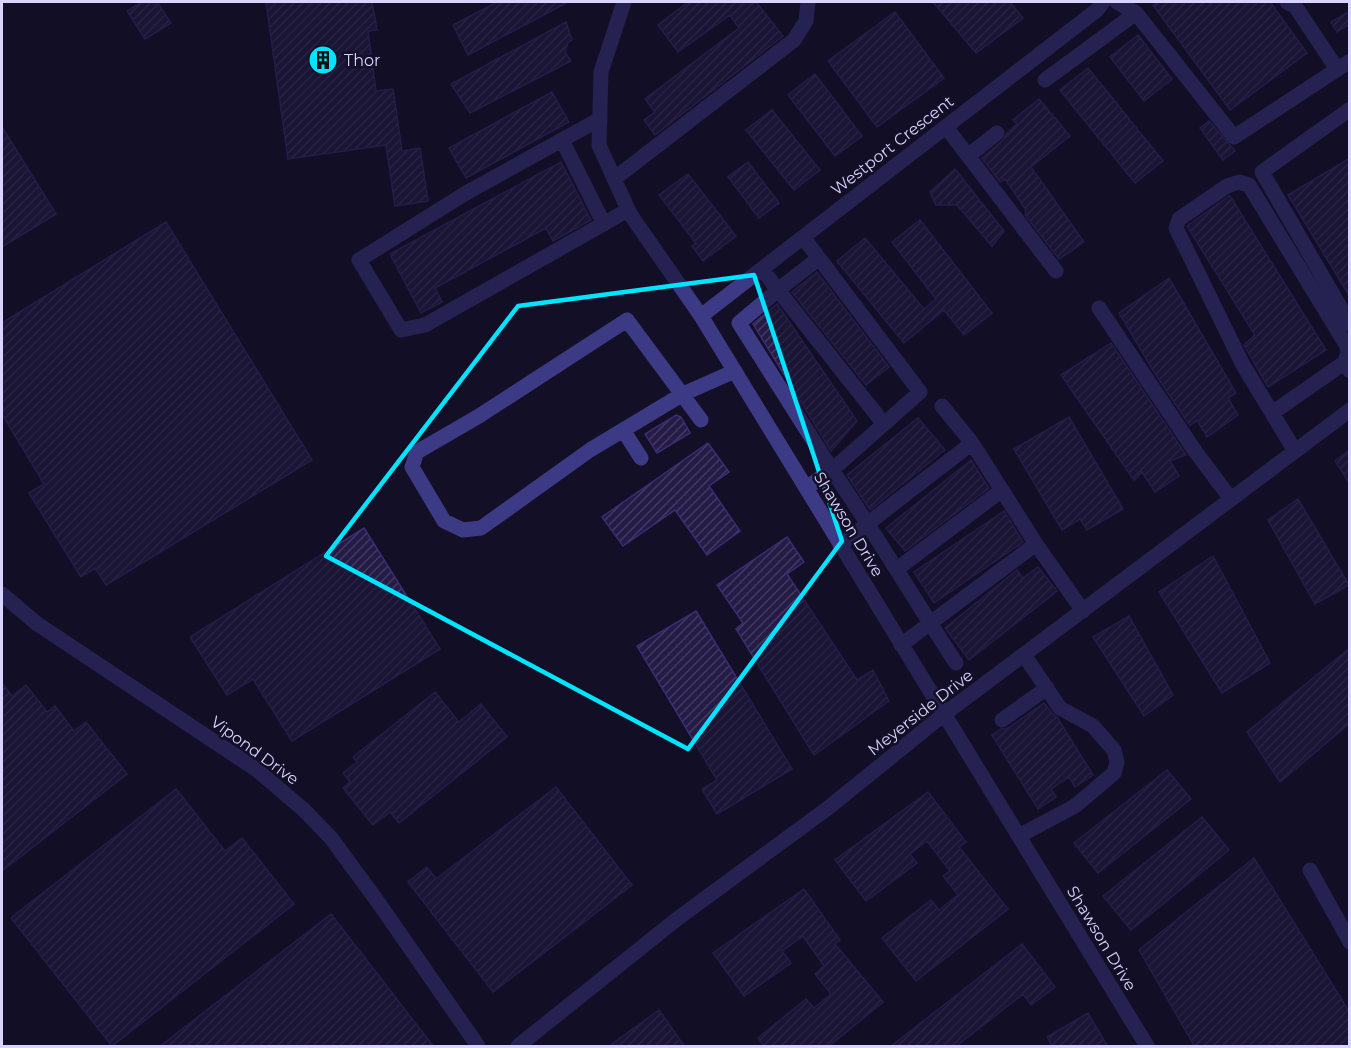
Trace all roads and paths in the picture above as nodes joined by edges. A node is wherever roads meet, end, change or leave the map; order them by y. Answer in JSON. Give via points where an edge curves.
{"nodes":[{"id":1,"x":624,"y":2,"type":"edge"},
{"id":2,"x":808,"y":2,"type":"edge"},
{"id":3,"x":1103,"y":2,"type":"edge"},
{"id":4,"x":1117,"y":2,"type":"edge"},
{"id":5,"x":1295,"y":3,"type":"edge"},
{"id":6,"x":1136,"y":13,"type":"junction"},
{"id":7,"x":1343,"y":65,"type":"edge"},
{"id":8,"x":1045,"y":80,"type":"dead end"},
{"id":9,"x":1350,"y":109,"type":"edge"},
{"id":10,"x":600,"y":119,"type":"junction"},
{"id":11,"x":946,"y":127,"type":"junction"},
{"id":12,"x":997,"y":133,"type":"dead end"},
{"id":13,"x":561,"y":140,"type":"junction"},
{"id":14,"x":968,"y":156,"type":"junction"},
{"id":15,"x":614,"y":179,"type":"junction"},
{"id":16,"x":628,"y":210,"type":"junction"},
{"id":17,"x":604,"y":224,"type":"junction"},
{"id":18,"x":803,"y":237,"type":"junction"},
{"id":19,"x":819,"y":258,"type":"junction"},
{"id":20,"x":762,"y":269,"type":"junction"},
{"id":21,"x":1056,"y":271,"type":"dead end"},
{"id":22,"x":778,"y":290,"type":"junction"},
{"id":23,"x":1099,"y":308,"type":"dead end"},
{"id":24,"x":701,"y":316,"type":"junction"},
{"id":25,"x":1350,"y":324,"type":"edge"},
{"id":26,"x":1347,"y":367,"type":"edge"},
{"id":27,"x":735,"y":371,"type":"junction"},
{"id":28,"x":683,"y":394,"type":"junction"},
{"id":29,"x":942,"y":406,"type":"dead end"},
{"id":30,"x":1350,"y":410,"type":"edge"},
{"id":31,"x":1272,"y":414,"type":"junction"},
{"id":32,"x":700,"y":420,"type":"dead end"},
{"id":33,"x":884,"y":424,"type":"junction"},
{"id":34,"x":623,"y":430,"type":"junction"},
{"id":35,"x":972,"y":443,"type":"junction"},
{"id":36,"x":1295,"y":451,"type":"junction"},
{"id":37,"x":641,"y":458,"type":"dead end"},
{"id":38,"x":832,"y":470,"type":"junction"},
{"id":39,"x":807,"y":488,"type":"junction"},
{"id":40,"x":1002,"y":490,"type":"junction"},
{"id":41,"x":1231,"y":499,"type":"junction"},
{"id":42,"x":868,"y":523,"type":"junction"},
{"id":43,"x":840,"y":544,"type":"junction"},
{"id":44,"x":1036,"y":544,"type":"junction"},
{"id":45,"x":897,"y":569,"type":"junction"},
{"id":46,"x":2,"y":594,"type":"edge"},
{"id":47,"x":1083,"y":610,"type":"junction"},
{"id":48,"x":930,"y":623,"type":"junction"},
{"id":49,"x":901,"y":645,"type":"junction"},
{"id":50,"x":1024,"y":655,"type":"junction"},
{"id":51,"x":956,"y":663,"type":"dead end"},
{"id":52,"x":1047,"y":688,"type":"junction"},
{"id":53,"x":943,"y":715,"type":"junction"},
{"id":54,"x":1002,"y":720,"type":"dead end"},
{"id":55,"x":1018,"y":836,"type":"junction"},
{"id":56,"x":1310,"y":870,"type":"dead end"},
{"id":57,"x":1350,"y":942,"type":"edge"},
{"id":58,"x":478,"y":1047,"type":"edge"},
{"id":59,"x":518,"y":1047,"type":"edge"},
{"id":60,"x":1147,"y":1047,"type":"edge"}],
"edges":[{"from":1,"to":10,"type":"street","name":"Shawson Drive","via":[[601,72]]},
{"from":2,"to":15,"type":"street","via":[[806,21],[794,40]]},
{"from":3,"to":11,"type":"street","name":"Westport Crescent"},
{"from":4,"to":6,"type":"street"},
{"from":5,"to":7,"type":"street"},
{"from":6,"to":7,"type":"street","via":[[1234,137]]},
{"from":6,"to":8,"type":"street"},
{"from":9,"to":25,"type":"street","via":[[1262,172]]},
{"from":10,"to":13,"type":"street"},
{"from":10,"to":15,"type":"street","name":"Shawson Drive","via":[[599,145]]},
{"from":11,"to":14,"type":"street"},
{"from":11,"to":18,"type":"street","name":"Westport Crescent"},
{"from":12,"to":14,"type":"street"},
{"from":13,"to":17,"type":"street"},
{"from":13,"to":17,"type":"street","via":[[359,260],[401,330],[425,325]]},
{"from":14,"to":21,"type":"street"},
{"from":15,"to":16,"type":"street","name":"Shawson Drive"},
{"from":16,"to":17,"type":"street"},
{"from":16,"to":24,"type":"street","name":"Shawson Drive"},
{"from":18,"to":19,"type":"street"},
{"from":18,"to":20,"type":"street","name":"Westport Crescent"},
{"from":19,"to":22,"type":"street"},
{"from":19,"to":33,"type":"street","via":[[920,392]]},
{"from":20,"to":22,"type":"street"},
{"from":20,"to":24,"type":"street","name":"Westport Crescent"},
{"from":22,"to":33,"type":"street"},
{"from":22,"to":38,"type":"street","via":[[740,323]]},
{"from":23,"to":41,"type":"street"},
{"from":24,"to":27,"type":"street","name":"Shawson Drive"},
{"from":26,"to":31,"type":"street"},
{"from":26,"to":31,"type":"street","via":[[1347,346],[1249,185],[1239,182],[1227,186],[1179,219],[1176,228],[1243,365]]},
{"from":27,"to":28,"type":"street"},
{"from":27,"to":39,"type":"street","name":"Shawson Drive"},
{"from":28,"to":32,"type":"street"},
{"from":28,"to":34,"type":"street"},
{"from":28,"to":34,"type":"street","via":[[627,320],[417,452],[412,466],[444,521],[463,530],[481,528]]},
{"from":29,"to":35,"type":"street"},
{"from":30,"to":36,"type":"street","name":"Meyerside Drive"},
{"from":31,"to":36,"type":"street"},
{"from":33,"to":38,"type":"street"},
{"from":34,"to":37,"type":"street"},
{"from":35,"to":40,"type":"street"},
{"from":35,"to":42,"type":"street"},
{"from":36,"to":41,"type":"street","name":"Meyerside Drive"},
{"from":38,"to":39,"type":"street"},
{"from":38,"to":42,"type":"street"},
{"from":39,"to":43,"type":"street","name":"Shawson Drive"},
{"from":40,"to":44,"type":"street"},
{"from":40,"to":45,"type":"street"},
{"from":41,"to":47,"type":"street","name":"Meyerside Drive"},
{"from":42,"to":43,"type":"street"},
{"from":42,"to":45,"type":"street"},
{"from":43,"to":49,"type":"street","name":"Shawson Drive"},
{"from":44,"to":47,"type":"street"},
{"from":44,"to":48,"type":"street"},
{"from":45,"to":48,"type":"street"},
{"from":46,"to":58,"type":"street","name":"Vipond Drive","via":[[36,623],[257,770],[297,804],[331,838]]},
{"from":47,"to":50,"type":"street","name":"Meyerside Drive"},
{"from":48,"to":49,"type":"street"},
{"from":48,"to":51,"type":"street"},
{"from":49,"to":53,"type":"street","name":"Shawson Drive"},
{"from":50,"to":52,"type":"street"},
{"from":50,"to":53,"type":"street","name":"Meyerside Drive"},
{"from":52,"to":54,"type":"street"},
{"from":52,"to":55,"type":"street","via":[[1060,708],[1093,726],[1114,750],[1117,762],[1114,773],[1075,806]]},
{"from":53,"to":55,"type":"street","name":"Shawson Drive"},
{"from":53,"to":59,"type":"street","name":"Meyerside Drive","via":[[828,808],[653,937]]},
{"from":55,"to":60,"type":"street","name":"Shawson Drive"},
{"from":56,"to":57,"type":"street"}]}
